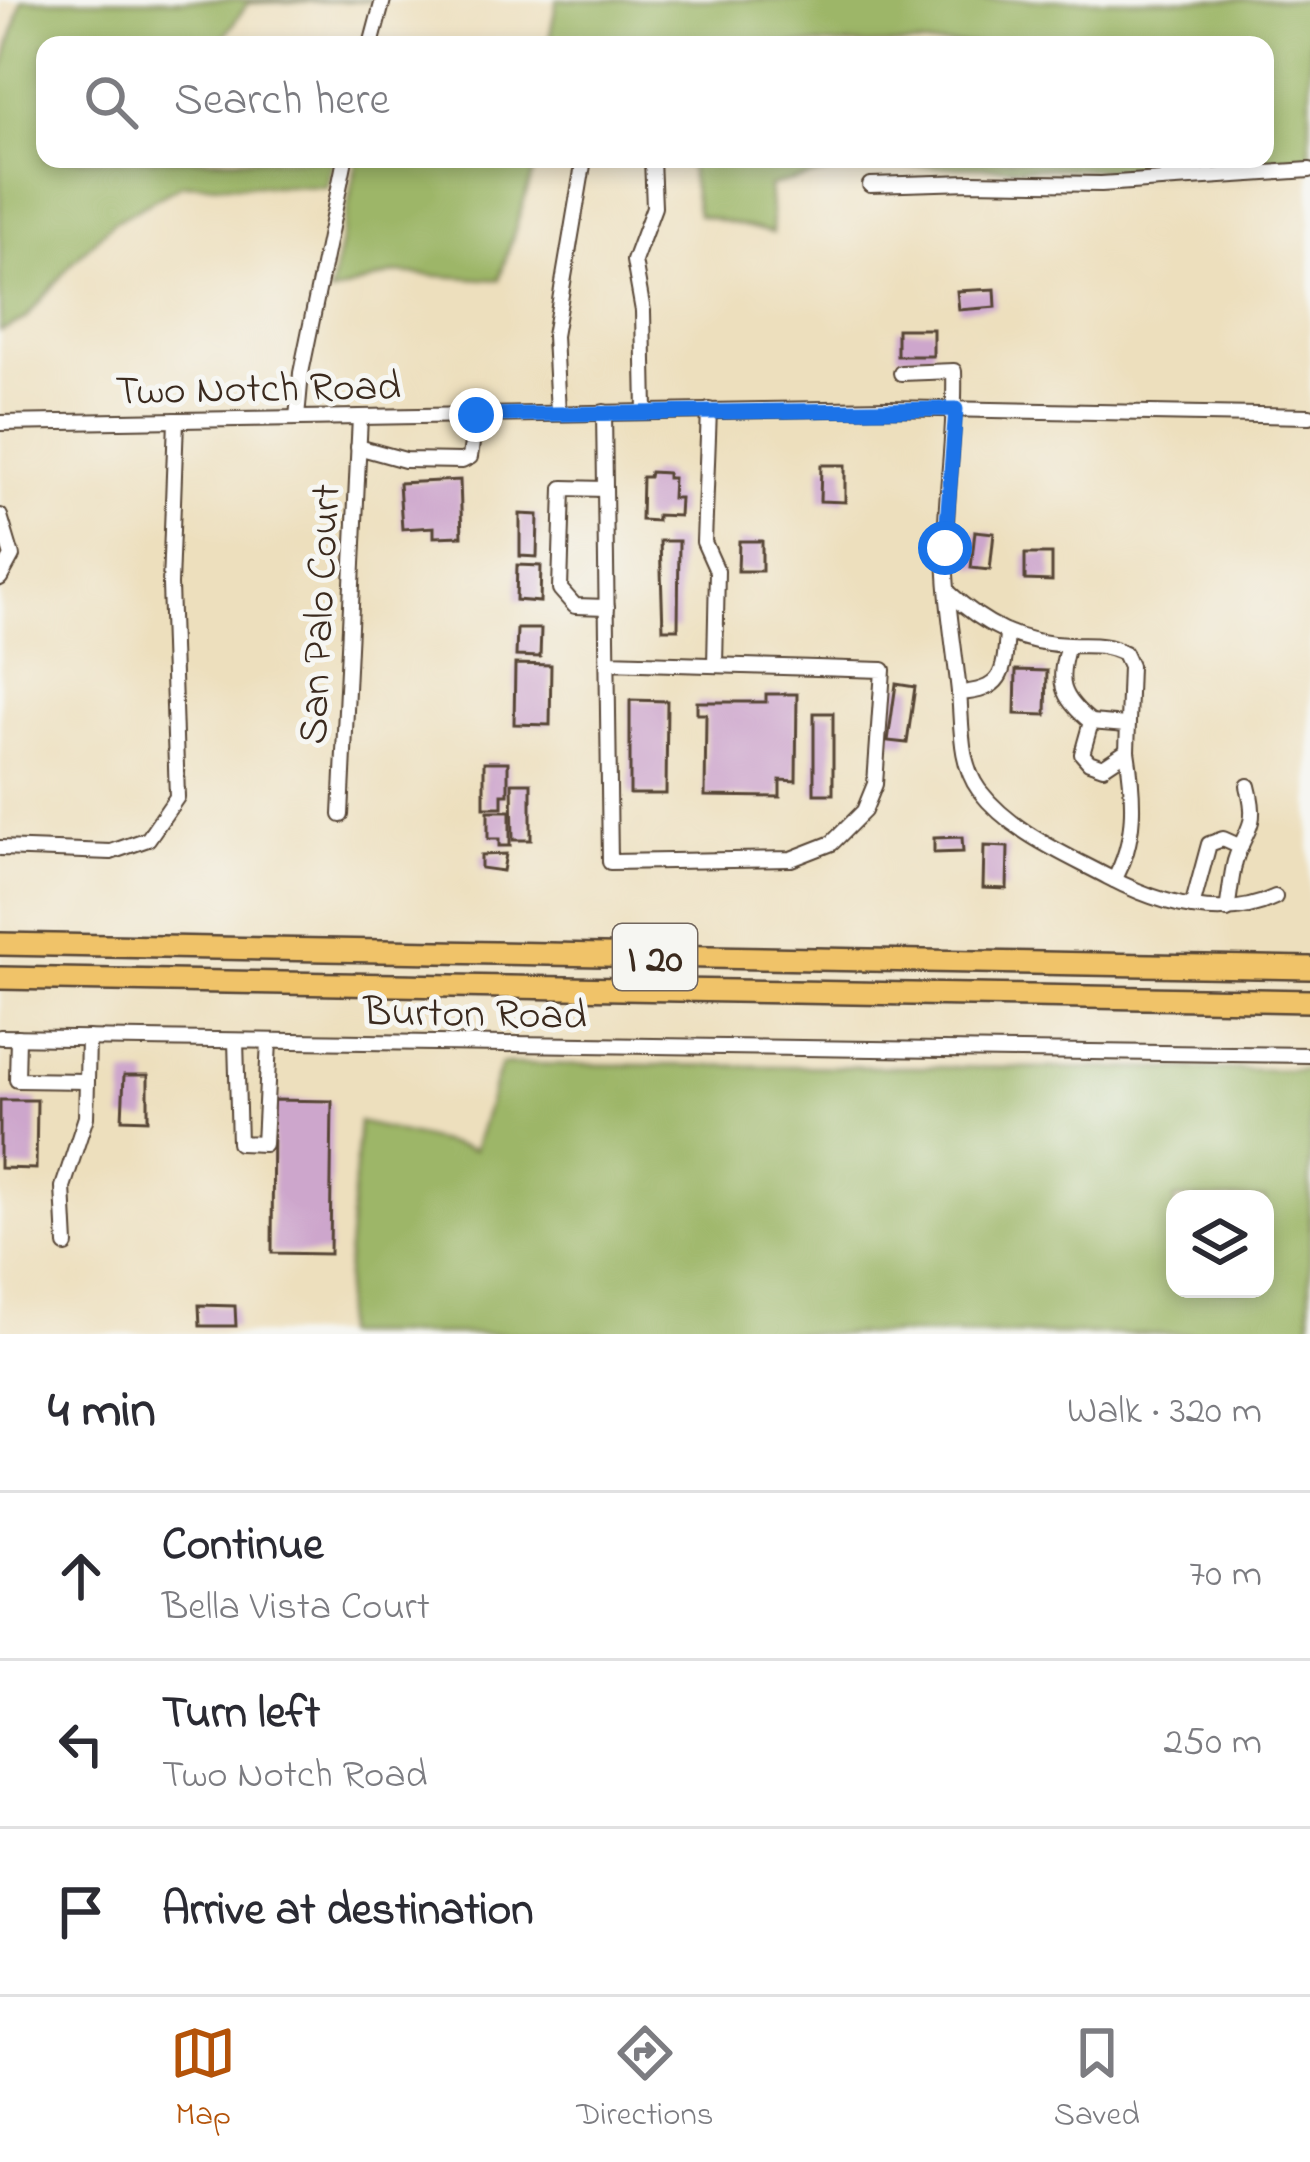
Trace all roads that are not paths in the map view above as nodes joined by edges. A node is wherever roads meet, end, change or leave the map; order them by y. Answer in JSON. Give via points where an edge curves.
{"nodes":[{"id":1,"x":382,"y":0,"type":"edge"},
{"id":2,"x":373,"y":36,"type":"edge"},
{"id":3,"x":343,"y":168,"type":"edge"},
{"id":4,"x":582,"y":168,"type":"edge"},
{"id":5,"x":652,"y":168,"type":"edge"},
{"id":6,"x":1310,"y":170,"type":"edge"},
{"id":7,"x":870,"y":185,"type":"dead end"},
{"id":8,"x":901,"y":373,"type":"dead end"},
{"id":9,"x":956,"y":409,"type":"junction"},
{"id":10,"x":709,"y":410,"type":"junction"},
{"id":11,"x":645,"y":411,"type":"junction"},
{"id":12,"x":604,"y":412,"type":"junction"},
{"id":13,"x":557,"y":413,"type":"junction"},
{"id":14,"x":476,"y":415,"type":"junction"},
{"id":15,"x":1310,"y":416,"type":"edge"},
{"id":16,"x":360,"y":417,"type":"junction"},
{"id":17,"x":297,"y":418,"type":"junction"},
{"id":18,"x":176,"y":420,"type":"junction"},
{"id":19,"x":0,"y":423,"type":"edge"},
{"id":20,"x":358,"y":447,"type":"junction"},
{"id":21,"x":605,"y":489,"type":"junction"},
{"id":22,"x":0,"y":516,"type":"edge"},
{"id":23,"x":0,"y":578,"type":"edge"},
{"id":24,"x":948,"y":592,"type":"junction"},
{"id":25,"x":607,"y":607,"type":"junction"},
{"id":26,"x":1007,"y":633,"type":"junction"},
{"id":27,"x":1068,"y":645,"type":"junction"},
{"id":28,"x":607,"y":662,"type":"junction"},
{"id":29,"x":715,"y":665,"type":"junction"},
{"id":30,"x":959,"y":693,"type":"junction"},
{"id":31,"x":1091,"y":722,"type":"junction"},
{"id":32,"x":1126,"y":725,"type":"junction"},
{"id":33,"x":1127,"y":751,"type":"junction"},
{"id":34,"x":1247,"y":786,"type":"dead end"},
{"id":35,"x":340,"y":815,"type":"dead end"},
{"id":36,"x":1240,"y":847,"type":"junction"},
{"id":37,"x":0,"y":848,"type":"edge"},
{"id":38,"x":1114,"y":880,"type":"junction"},
{"id":39,"x":1275,"y":897,"type":"dead end"},
{"id":40,"x":1192,"y":907,"type":"junction"},
{"id":41,"x":1227,"y":910,"type":"junction"},
{"id":42,"x":0,"y":944,"type":"edge"},
{"id":43,"x":1310,"y":968,"type":"edge"},
{"id":44,"x":0,"y":978,"type":"edge"},
{"id":45,"x":1310,"y":1000,"type":"edge"},
{"id":46,"x":0,"y":1037,"type":"edge"},
{"id":47,"x":18,"y":1037,"type":"junction"},
{"id":48,"x":88,"y":1038,"type":"junction"},
{"id":49,"x":236,"y":1040,"type":"junction"},
{"id":50,"x":269,"y":1041,"type":"junction"},
{"id":51,"x":1310,"y":1054,"type":"edge"},
{"id":52,"x":87,"y":1082,"type":"junction"},
{"id":53,"x":66,"y":1246,"type":"dead end"}],
"edges":[{"from":1,"to":2,"type":"street"},
{"from":3,"to":17,"type":"street"},
{"from":4,"to":13,"type":"street","via":[[554,336]]},
{"from":5,"to":11,"type":"street","via":[[654,207],[634,261]]},
{"from":6,"to":7,"type":"street","via":[[1101,184]]},
{"from":8,"to":9,"type":"street","via":[[954,371]]},
{"from":9,"to":10,"type":"street","name":"Two Notch Road"},
{"from":9,"to":15,"type":"street","name":"Two Notch Road"},
{"from":9,"to":24,"type":"street"},
{"from":10,"to":11,"type":"street","name":"Two Notch Road"},
{"from":10,"to":29,"type":"street","via":[[704,542],[717,571]]},
{"from":11,"to":12,"type":"street","name":"Two Notch Road"},
{"from":12,"to":13,"type":"street","name":"Two Notch Road"},
{"from":12,"to":21,"type":"street"},
{"from":13,"to":14,"type":"street","name":"Two Notch Road"},
{"from":14,"to":16,"type":"street","name":"Two Notch Road"},
{"from":14,"to":20,"type":"street","via":[[475,442],[462,461],[405,460]]},
{"from":16,"to":17,"type":"street","name":"Two Notch Road"},
{"from":16,"to":20,"type":"street","name":"San Palo Court"},
{"from":17,"to":18,"type":"street","name":"Two Notch Road"},
{"from":18,"to":19,"type":"street","name":"Two Notch Road"},
{"from":18,"to":37,"type":"street","via":[[170,585],[177,797],[148,839],[111,852]]},
{"from":20,"to":35,"type":"street","name":"San Palo Court"},
{"from":21,"to":25,"type":"street"},
{"from":21,"to":25,"type":"street","via":[[563,488],[560,589],[575,606]]},
{"from":22,"to":23,"type":"street","via":[[12,556]]},
{"from":24,"to":26,"type":"street"},
{"from":24,"to":30,"type":"street"},
{"from":25,"to":28,"type":"street"},
{"from":26,"to":27,"type":"street"},
{"from":26,"to":30,"type":"street","via":[[998,680],[981,692]]},
{"from":27,"to":31,"type":"street","via":[[1059,674],[1066,697]]},
{"from":27,"to":32,"type":"street","via":[[1102,642],[1124,653]]},
{"from":28,"to":29,"type":"street"},
{"from":28,"to":29,"type":"street","via":[[610,862],[791,860],[832,843],[863,811],[875,784],[883,670]]},
{"from":30,"to":38,"type":"street","via":[[966,761],[981,793],[1016,825]]},
{"from":31,"to":32,"type":"street"},
{"from":31,"to":33,"type":"street","via":[[1082,754],[1090,762],[1103,767]]},
{"from":32,"to":33,"type":"street"},
{"from":33,"to":38,"type":"street","via":[[1132,829]]},
{"from":34,"to":36,"type":"street","via":[[1252,818]]},
{"from":36,"to":40,"type":"street","via":[[1223,839],[1209,844]]},
{"from":36,"to":41,"type":"street"},
{"from":38,"to":40,"type":"street"},
{"from":39,"to":41,"type":"street"},
{"from":40,"to":41,"type":"street"},
{"from":42,"to":43,"type":"highway","number":"I 20"},
{"from":44,"to":45,"type":"highway","number":"I 20"},
{"from":46,"to":47,"type":"street","name":"Burton Road"},
{"from":47,"to":48,"type":"street","name":"Burton Road"},
{"from":47,"to":52,"type":"street","via":[[17,1080]]},
{"from":48,"to":49,"type":"street","name":"Burton Road"},
{"from":48,"to":52,"type":"street"},
{"from":49,"to":50,"type":"street","name":"Burton Road"},
{"from":49,"to":50,"type":"street","via":[[239,1143],[264,1144]]},
{"from":50,"to":51,"type":"street","name":"Burton Road"},
{"from":52,"to":53,"type":"street","via":[[86,1117],[63,1187]]}]}
